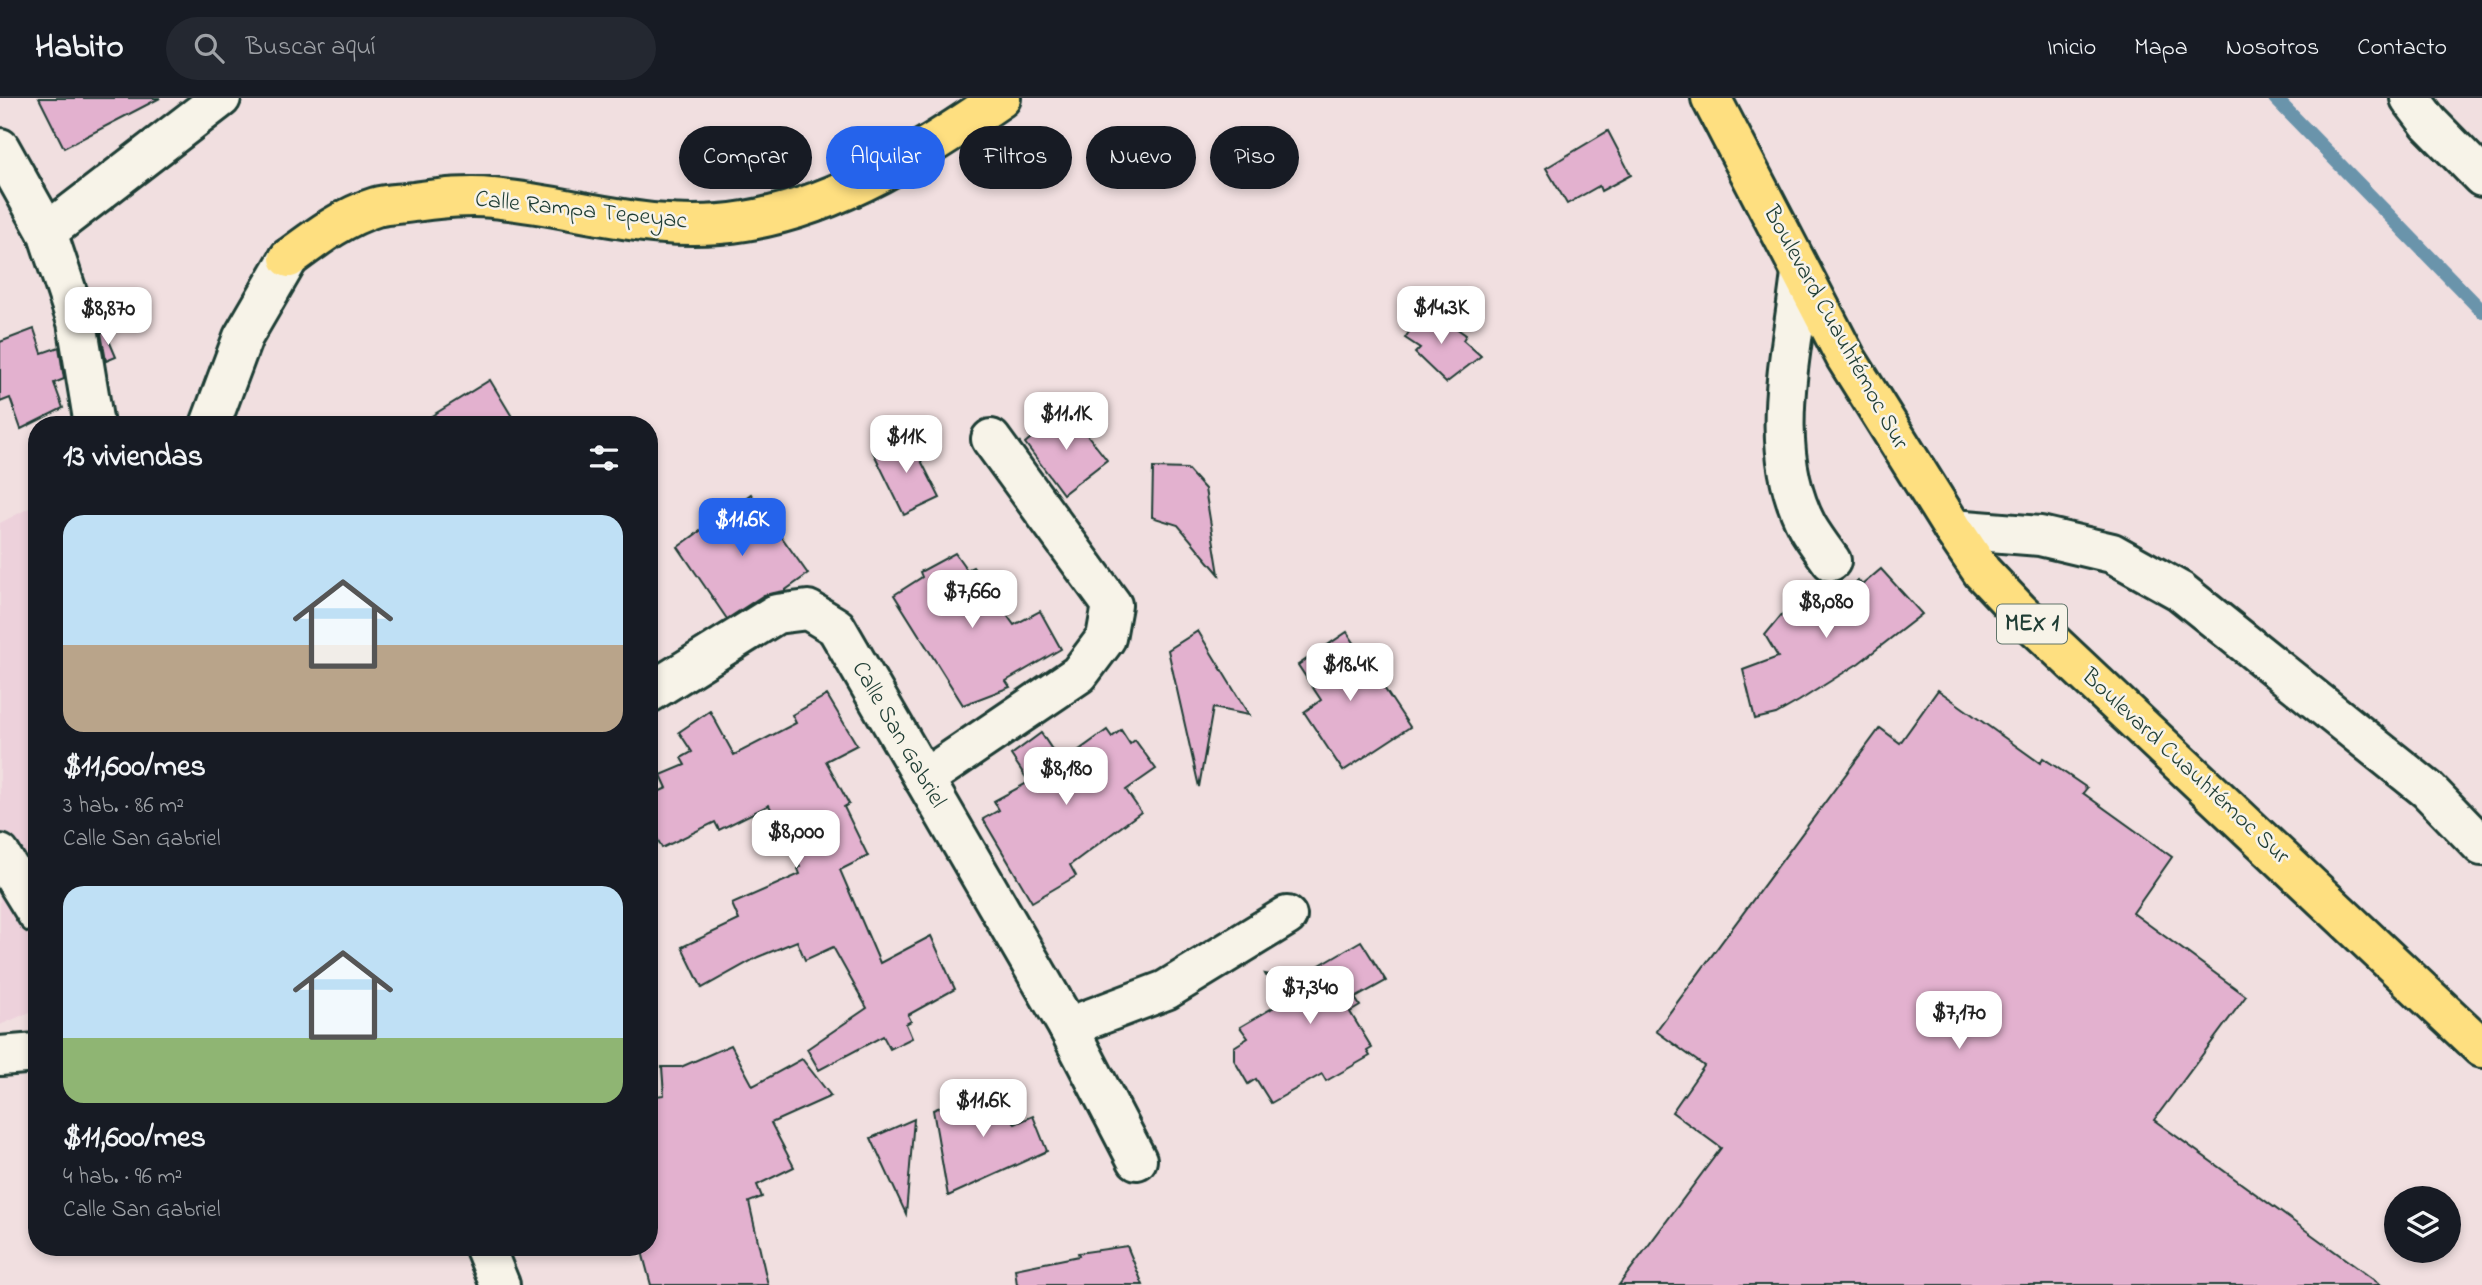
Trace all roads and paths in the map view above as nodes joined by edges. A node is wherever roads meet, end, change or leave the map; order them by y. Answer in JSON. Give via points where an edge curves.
{"nodes":[{"id":1,"x":221,"y":98,"type":"edge"},
{"id":2,"x":1001,"y":98,"type":"edge"},
{"id":3,"x":1711,"y":98,"type":"edge"},
{"id":4,"x":2410,"y":98,"type":"edge"},
{"id":5,"x":0,"y":148,"type":"edge"},
{"id":6,"x":2482,"y":177,"type":"edge"},
{"id":7,"x":47,"y":232,"type":"junction"},
{"id":8,"x":289,"y":258,"type":"joint"},
{"id":9,"x":1801,"y":273,"type":"junction"},
{"id":10,"x":93,"y":416,"type":"edge"},
{"id":11,"x":213,"y":416,"type":"edge"},
{"id":12,"x":991,"y":439,"type":"dead end"},
{"id":13,"x":1953,"y":529,"type":"junction"},
{"id":14,"x":1831,"y":561,"type":"dead end"},
{"id":15,"x":658,"y":686,"type":"edge"},
{"id":16,"x":924,"y":779,"type":"junction"},
{"id":17,"x":2482,"y":846,"type":"edge"},
{"id":18,"x":0,"y":854,"type":"edge"},
{"id":19,"x":28,"y":899,"type":"edge"},
{"id":20,"x":1287,"y":916,"type":"dead end"},
{"id":21,"x":1068,"y":1027,"type":"junction"},
{"id":22,"x":2482,"y":1048,"type":"edge"},
{"id":23,"x":28,"y":1054,"type":"edge"},
{"id":24,"x":0,"y":1056,"type":"edge"},
{"id":25,"x":1137,"y":1160,"type":"dead end"},
{"id":26,"x":488,"y":1256,"type":"edge"},
{"id":27,"x":500,"y":1285,"type":"edge"}],
"edges":[{"from":1,"to":7,"type":"street"},
{"from":2,"to":8,"type":"main road","name":"Calle Rampa Tepeyac","via":[[915,155],[798,209],[744,222],[678,226],[613,220],[491,197],[432,200],[376,207],[328,229]]},
{"from":3,"to":9,"type":"main road","name":"Boulevard Cuauhtémoc Sur","number":"MEX 1"},
{"from":4,"to":6,"type":"street"},
{"from":5,"to":7,"type":"street"},
{"from":7,"to":10,"type":"street","via":[[77,322]]},
{"from":8,"to":11,"type":"street","name":"Calle Rampa Tepeyac","via":[[243,337]]},
{"from":9,"to":13,"type":"main road","name":"Boulevard Cuauhtémoc Sur","number":"MEX 1","via":[[1846,358]]},
{"from":9,"to":14,"type":"street","via":[[1783,429],[1789,479],[1807,525]]},
{"from":12,"to":16,"type":"street","via":[[1112,605],[1106,638],[1079,674]]},
{"from":13,"to":17,"type":"street","via":[[2040,536],[2112,552],[2180,591],[2428,790]]},
{"from":13,"to":22,"type":"main road","name":"Boulevard Cuauhtémoc Sur","number":"MEX 1","via":[[1982,572],[2019,611]]},
{"from":15,"to":16,"type":"street","name":"Calle San Gabriel","via":[[776,614],[808,610],[836,627]]},
{"from":16,"to":21,"type":"street","name":"Calle San Gabriel"},
{"from":18,"to":19,"type":"street"},
{"from":20,"to":21,"type":"street","via":[[1166,990]]},
{"from":21,"to":25,"type":"street","name":"Calle San Gabriel"},
{"from":23,"to":24,"type":"street"},
{"from":26,"to":27,"type":"street"}]}
